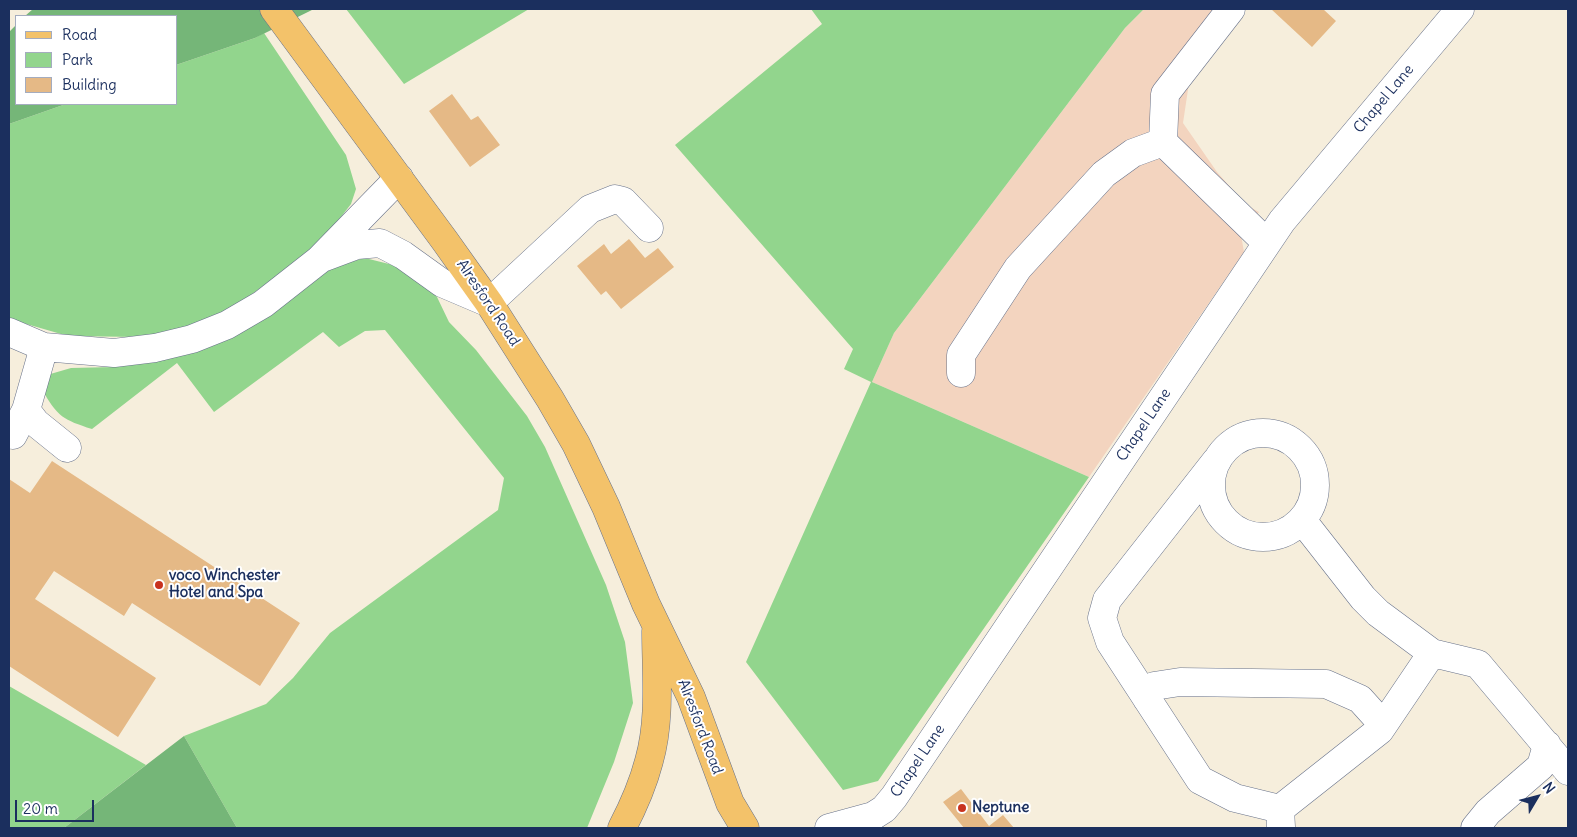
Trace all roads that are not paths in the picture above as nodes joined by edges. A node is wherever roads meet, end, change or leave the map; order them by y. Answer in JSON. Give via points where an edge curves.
{"nodes":[{"id":1,"x":274,"y":9,"type":"edge"},
{"id":2,"x":1231,"y":9,"type":"edge"},
{"id":3,"x":1460,"y":9,"type":"edge"},
{"id":4,"x":1163,"y":142,"type":"junction"},
{"id":5,"x":399,"y":178,"type":"junction"},
{"id":6,"x":649,"y":228,"type":"dead end"},
{"id":7,"x":1268,"y":242,"type":"junction"},
{"id":8,"x":319,"y":260,"type":"junction"},
{"id":9,"x":489,"y":303,"type":"junction"},
{"id":10,"x":9,"y":332,"type":"edge"},
{"id":11,"x":44,"y":346,"type":"junction"},
{"id":12,"x":961,"y":373,"type":"dead end"},
{"id":13,"x":16,"y":419,"type":"edge"},
{"id":14,"x":67,"y":448,"type":"dead end"},
{"id":15,"x":1216,"y":461,"type":"junction"},
{"id":16,"x":1302,"y":520,"type":"junction"},
{"id":17,"x":656,"y":625,"type":"junction"},
{"id":18,"x":1432,"y":652,"type":"junction"},
{"id":19,"x":1147,"y":698,"type":"junction"},
{"id":20,"x":1380,"y":730,"type":"junction"},
{"id":21,"x":1547,"y":745,"type":"junction"},
{"id":22,"x":1568,"y":771,"type":"edge"},
{"id":23,"x":1280,"y":819,"type":"edge"},
{"id":24,"x":878,"y":822,"type":"edge"},
{"id":25,"x":622,"y":828,"type":"edge"},
{"id":26,"x":745,"y":828,"type":"edge"},
{"id":27,"x":828,"y":828,"type":"edge"},
{"id":28,"x":1474,"y":828,"type":"edge"}],
"edges":[{"from":1,"to":5,"type":"main road","name":"Alresford Road"},
{"from":2,"to":4,"type":"street","via":[[1165,94]]},
{"from":3,"to":7,"type":"street","name":"Chapel Lane","via":[[1282,221]]},
{"from":4,"to":7,"type":"street"},
{"from":4,"to":12,"type":"street","via":[[1133,153],[1104,174],[1018,268],[962,355]]},
{"from":5,"to":8,"type":"street"},
{"from":5,"to":9,"type":"main road","name":"Alresford Road"},
{"from":6,"to":9,"type":"street","via":[[623,201],[615,198],[590,209]]},
{"from":7,"to":24,"type":"street","name":"Chapel Lane"},
{"from":8,"to":9,"type":"street","via":[[357,245],[380,243],[442,283]]},
{"from":8,"to":11,"type":"street","via":[[263,304],[227,325],[192,339],[114,353]]},
{"from":9,"to":17,"type":"main road","name":"Alresford Road","via":[[576,444]]},
{"from":10,"to":11,"type":"street"},
{"from":11,"to":13,"type":"street"},
{"from":13,"to":14,"type":"street","via":[[36,423]]},
{"from":15,"to":16,"type":"street","via":[[1211,476],[1211,493],[1216,509],[1233,528],[1256,537],[1273,537],[1289,531]]},
{"from":15,"to":16,"type":"street","via":[[1227,447],[1241,438],[1257,434],[1275,435],[1291,442],[1304,454],[1312,470],[1315,487],[1311,505]]},
{"from":15,"to":19,"type":"street","via":[[1107,600],[1102,618],[1110,642]]},
{"from":16,"to":18,"type":"street","via":[[1363,598],[1378,613]]},
{"from":17,"to":25,"type":"main road","name":"Alresford Road","via":[[654,738],[643,778]]},
{"from":17,"to":26,"type":"main road","name":"Alresford Road","via":[[691,697],[730,803]]},
{"from":18,"to":20,"type":"street"},
{"from":18,"to":21,"type":"street","via":[[1478,664]]},
{"from":19,"to":20,"type":"street","via":[[1154,686],[1180,682],[1326,684],[1360,699],[1378,719]]},
{"from":19,"to":23,"type":"street","via":[[1200,780]]},
{"from":20,"to":23,"type":"street"},
{"from":21,"to":22,"type":"street"},
{"from":21,"to":28,"type":"street","via":[[1541,766]]},
{"from":24,"to":27,"type":"street","name":"Chapel Lane"}]}
